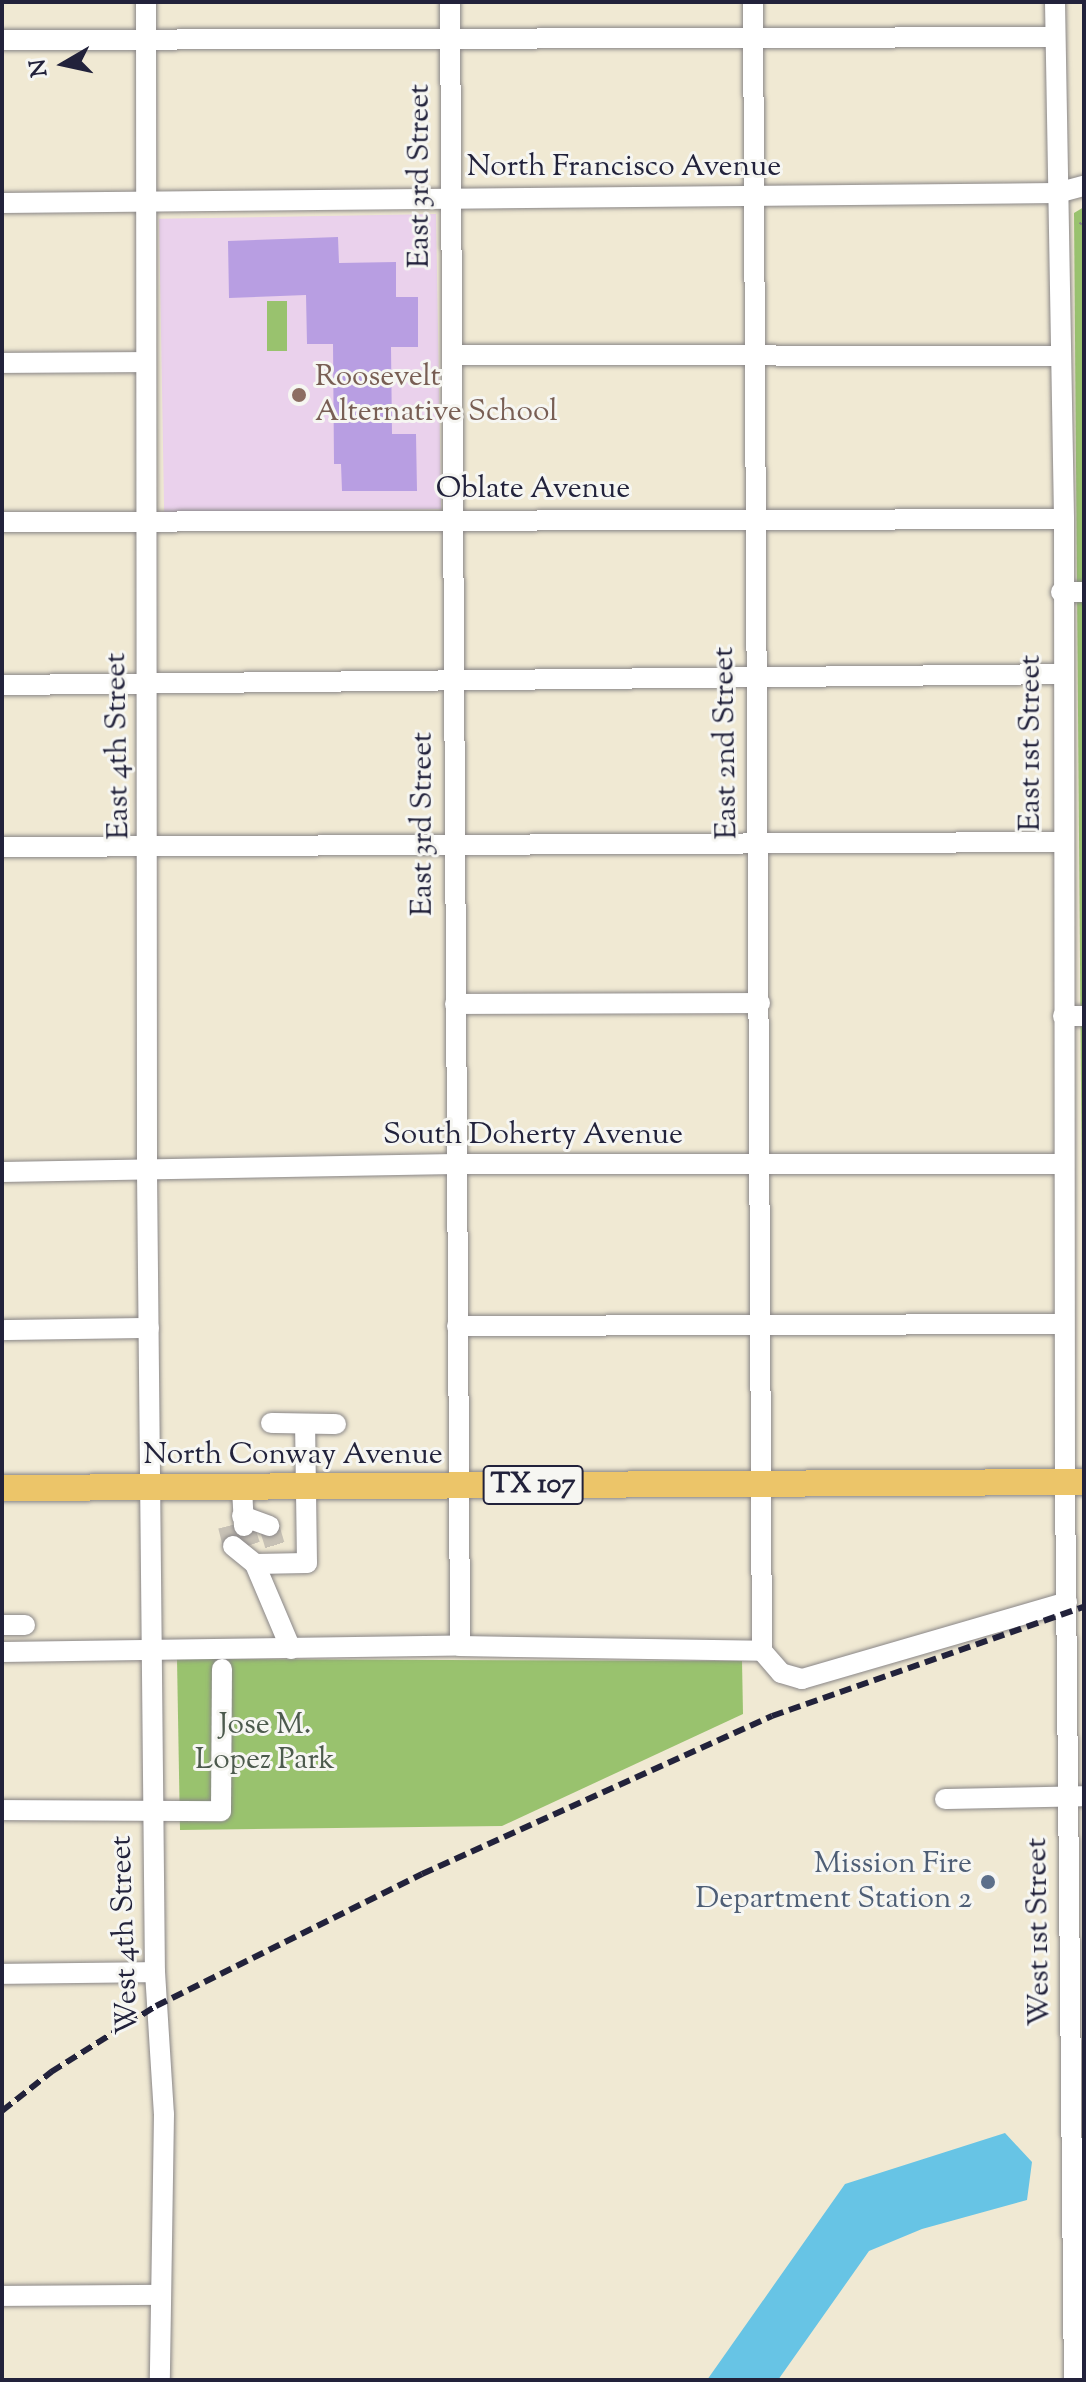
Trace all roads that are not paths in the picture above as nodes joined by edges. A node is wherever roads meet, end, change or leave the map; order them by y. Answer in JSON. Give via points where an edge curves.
{"nodes":[{"id":1,"x":146,"y":2,"type":"edge"},
{"id":2,"x":450,"y":2,"type":"edge"},
{"id":3,"x":753,"y":2,"type":"edge"},
{"id":4,"x":1055,"y":2,"type":"edge"},
{"id":5,"x":1055,"y":37,"type":"junction"},
{"id":6,"x":451,"y":38,"type":"junction"},
{"id":7,"x":753,"y":38,"type":"junction"},
{"id":8,"x":2,"y":40,"type":"edge"},
{"id":9,"x":145,"y":40,"type":"junction"},
{"id":10,"x":1084,"y":186,"type":"edge"},
{"id":11,"x":1057,"y":193,"type":"junction"},
{"id":12,"x":754,"y":198,"type":"junction"},
{"id":13,"x":451,"y":200,"type":"junction"},
{"id":14,"x":2,"y":203,"type":"edge"},
{"id":15,"x":143,"y":203,"type":"junction"},
{"id":16,"x":452,"y":355,"type":"junction"},
{"id":17,"x":754,"y":356,"type":"junction"},
{"id":18,"x":1061,"y":356,"type":"junction"},
{"id":19,"x":145,"y":362,"type":"junction"},
{"id":20,"x":2,"y":363,"type":"edge"},
{"id":21,"x":453,"y":519,"type":"junction"},
{"id":22,"x":1064,"y":519,"type":"junction"},
{"id":23,"x":2,"y":522,"type":"edge"},
{"id":24,"x":754,"y":522,"type":"junction"},
{"id":25,"x":147,"y":523,"type":"junction"},
{"id":26,"x":1061,"y":592,"type":"junction"},
{"id":27,"x":1084,"y":592,"type":"edge"},
{"id":28,"x":1062,"y":674,"type":"junction"},
{"id":29,"x":756,"y":677,"type":"junction"},
{"id":30,"x":454,"y":681,"type":"junction"},
{"id":31,"x":2,"y":685,"type":"edge"},
{"id":32,"x":148,"y":686,"type":"junction"},
{"id":33,"x":1063,"y":842,"type":"junction"},
{"id":34,"x":150,"y":843,"type":"junction"},
{"id":35,"x":454,"y":843,"type":"junction"},
{"id":36,"x":759,"y":843,"type":"junction"},
{"id":37,"x":2,"y":847,"type":"edge"},
{"id":38,"x":760,"y":1003,"type":"junction"},
{"id":39,"x":455,"y":1004,"type":"junction"},
{"id":40,"x":1063,"y":1016,"type":"junction"},
{"id":41,"x":1084,"y":1016,"type":"edge"},
{"id":42,"x":455,"y":1164,"type":"junction"},
{"id":43,"x":1064,"y":1164,"type":"junction"},
{"id":44,"x":760,"y":1166,"type":"junction"},
{"id":45,"x":2,"y":1172,"type":"edge"},
{"id":46,"x":147,"y":1172,"type":"junction"},
{"id":47,"x":1074,"y":1236,"type":"edge"},
{"id":48,"x":1064,"y":1324,"type":"junction"},
{"id":49,"x":762,"y":1325,"type":"junction"},
{"id":50,"x":457,"y":1326,"type":"junction"},
{"id":51,"x":149,"y":1328,"type":"junction"},
{"id":52,"x":2,"y":1330,"type":"edge"},
{"id":53,"x":271,"y":1423,"type":"dead end"},
{"id":54,"x":305,"y":1424,"type":"junction"},
{"id":55,"x":336,"y":1424,"type":"dead end"},
{"id":56,"x":763,"y":1483,"type":"junction"},
{"id":57,"x":1074,"y":1483,"type":"edge"},
{"id":58,"x":458,"y":1486,"type":"junction"},
{"id":59,"x":304,"y":1487,"type":"junction"},
{"id":60,"x":2,"y":1488,"type":"edge"},
{"id":61,"x":242,"y":1488,"type":"junction"},
{"id":62,"x":151,"y":1489,"type":"junction"},
{"id":63,"x":242,"y":1537,"type":"junction"},
{"id":64,"x":1067,"y":1602,"type":"junction"},
{"id":65,"x":2,"y":1625,"type":"edge"},
{"id":66,"x":25,"y":1625,"type":"dead end"},
{"id":67,"x":1076,"y":1625,"type":"edge"},
{"id":68,"x":460,"y":1646,"type":"junction"},
{"id":69,"x":291,"y":1649,"type":"junction"},
{"id":70,"x":151,"y":1651,"type":"junction"},
{"id":71,"x":762,"y":1651,"type":"junction"},
{"id":72,"x":2,"y":1652,"type":"edge"},
{"id":73,"x":222,"y":1669,"type":"dead end"},
{"id":74,"x":1076,"y":1796,"type":"edge"},
{"id":75,"x":945,"y":1799,"type":"dead end"},
{"id":76,"x":2,"y":1810,"type":"edge"},
{"id":77,"x":152,"y":1810,"type":"junction"},
{"id":78,"x":155,"y":1972,"type":"junction"},
{"id":79,"x":2,"y":1974,"type":"edge"},
{"id":80,"x":1080,"y":2283,"type":"edge"},
{"id":81,"x":161,"y":2295,"type":"junction"},
{"id":82,"x":2,"y":2296,"type":"edge"},
{"id":83,"x":160,"y":2380,"type":"edge"},
{"id":84,"x":1074,"y":2380,"type":"edge"}],
"edges":[{"from":1,"to":9,"type":"street","name":"East 4th Street"},
{"from":2,"to":6,"type":"street","name":"East 3rd Street"},
{"from":3,"to":7,"type":"street","name":"East 2nd Street"},
{"from":4,"to":5,"type":"street","name":"East 1st Street"},
{"from":5,"to":7,"type":"street"},
{"from":5,"to":11,"type":"street","name":"East 1st Street"},
{"from":6,"to":7,"type":"street"},
{"from":6,"to":9,"type":"street"},
{"from":6,"to":13,"type":"street","name":"East 3rd Street"},
{"from":7,"to":12,"type":"street","name":"East 2nd Street"},
{"from":8,"to":9,"type":"street"},
{"from":9,"to":15,"type":"street","name":"East 4th Street"},
{"from":10,"to":11,"type":"street","name":"North Francisco Avenue"},
{"from":11,"to":12,"type":"street","name":"North Francisco Avenue"},
{"from":11,"to":18,"type":"street","name":"East 1st Street"},
{"from":12,"to":13,"type":"street","name":"North Francisco Avenue"},
{"from":12,"to":17,"type":"street","name":"East 2nd Street"},
{"from":13,"to":15,"type":"street","name":"North Francisco Avenue"},
{"from":13,"to":16,"type":"street","name":"East 3rd Street"},
{"from":14,"to":15,"type":"street","name":"North Francisco Avenue"},
{"from":15,"to":19,"type":"street","name":"East 4th Street"},
{"from":16,"to":17,"type":"street"},
{"from":16,"to":21,"type":"street","name":"East 3rd Street"},
{"from":17,"to":18,"type":"street"},
{"from":17,"to":24,"type":"street","name":"East 2nd Street"},
{"from":18,"to":22,"type":"street","name":"East 1st Street"},
{"from":19,"to":20,"type":"street"},
{"from":19,"to":25,"type":"street","name":"East 4th Street"},
{"from":21,"to":24,"type":"street","name":"Oblate Avenue"},
{"from":21,"to":25,"type":"street","name":"Oblate Avenue"},
{"from":21,"to":30,"type":"street","name":"East 3rd Street"},
{"from":22,"to":24,"type":"street","name":"Oblate Avenue"},
{"from":22,"to":26,"type":"street","name":"East 1st Street"},
{"from":23,"to":25,"type":"street","name":"Oblate Avenue"},
{"from":24,"to":29,"type":"street","name":"East 2nd Street"},
{"from":25,"to":32,"type":"street","name":"East 4th Street"},
{"from":26,"to":27,"type":"street"},
{"from":26,"to":28,"type":"street","name":"East 1st Street"},
{"from":28,"to":29,"type":"street"},
{"from":28,"to":33,"type":"street","name":"East 1st Street"},
{"from":29,"to":30,"type":"street"},
{"from":29,"to":36,"type":"street","name":"East 2nd Street"},
{"from":30,"to":32,"type":"street"},
{"from":30,"to":35,"type":"street","name":"East 3rd Street"},
{"from":31,"to":32,"type":"street"},
{"from":32,"to":34,"type":"street","name":"East 4th Street"},
{"from":33,"to":36,"type":"street"},
{"from":33,"to":40,"type":"street","name":"East 1st Street"},
{"from":34,"to":35,"type":"street"},
{"from":34,"to":37,"type":"street"},
{"from":34,"to":46,"type":"street","name":"East 4th Street"},
{"from":35,"to":36,"type":"street"},
{"from":35,"to":39,"type":"street","name":"East 3rd Street"},
{"from":36,"to":38,"type":"street","name":"East 2nd Street"},
{"from":38,"to":39,"type":"street"},
{"from":38,"to":44,"type":"street","name":"East 2nd Street"},
{"from":39,"to":42,"type":"street","name":"East 3rd Street"},
{"from":40,"to":41,"type":"street"},
{"from":40,"to":43,"type":"street","name":"East 1st Street"},
{"from":42,"to":44,"type":"street","name":"South Doherty Avenue"},
{"from":42,"to":46,"type":"street","name":"South Doherty Avenue"},
{"from":42,"to":50,"type":"street","name":"East 3rd Street"},
{"from":43,"to":44,"type":"street","name":"South Doherty Avenue"},
{"from":43,"to":47,"type":"street","name":"East 1st Street"},
{"from":44,"to":49,"type":"street","name":"East 2nd Street"},
{"from":45,"to":46,"type":"street","name":"South Doherty Avenue"},
{"from":46,"to":51,"type":"street","name":"East 4th Street"},
{"from":47,"to":48,"type":"street","name":"East 1st Street"},
{"from":48,"to":49,"type":"street"},
{"from":48,"to":57,"type":"street","name":"East 1st Street"},
{"from":49,"to":50,"type":"street"},
{"from":49,"to":56,"type":"street","name":"East 2nd Street"},
{"from":50,"to":58,"type":"street","name":"East 3rd Street"},
{"from":51,"to":52,"type":"street"},
{"from":51,"to":62,"type":"street","name":"East 4th Street"},
{"from":53,"to":54,"type":"street"},
{"from":54,"to":55,"type":"street"},
{"from":54,"to":59,"type":"street"},
{"from":56,"to":57,"type":"main road","name":"North Conway Avenue","number":"TX 107"},
{"from":56,"to":58,"type":"main road","name":"North Conway Avenue","number":"TX 107"},
{"from":56,"to":71,"type":"street","name":"East 2nd Street"},
{"from":57,"to":64,"type":"street","name":"West 1st Street"},
{"from":58,"to":59,"type":"main road","name":"North Conway Avenue","number":"TX 107"},
{"from":58,"to":68,"type":"street","name":"East 3rd Street"},
{"from":59,"to":61,"type":"main road","name":"North Conway Avenue","number":"TX 107"},
{"from":59,"to":63,"type":"street","via":[[307,1563]]},
{"from":60,"to":62,"type":"main road","name":"North Conway Avenue","number":"TX 107"},
{"from":61,"to":62,"type":"main road","name":"North Conway Avenue","number":"TX 107"},
{"from":61,"to":63,"type":"street"},
{"from":62,"to":70,"type":"street","name":"West 4th Street"},
{"from":63,"to":63,"type":"street","via":[[272,1536]]},
{"from":63,"to":69,"type":"street"},
{"from":64,"to":67,"type":"street","name":"West 1st Street"},
{"from":64,"to":71,"type":"street","via":[[821,1677],[781,1673]]},
{"from":65,"to":66,"type":"street"},
{"from":67,"to":74,"type":"street","name":"West 1st Street"},
{"from":68,"to":69,"type":"street"},
{"from":68,"to":71,"type":"street"},
{"from":69,"to":70,"type":"street"},
{"from":70,"to":72,"type":"street"},
{"from":70,"to":77,"type":"street","name":"West 4th Street"},
{"from":73,"to":77,"type":"street","via":[[221,1811]]},
{"from":74,"to":75,"type":"street"},
{"from":74,"to":80,"type":"street","name":"West 1st Street"},
{"from":76,"to":77,"type":"street"},
{"from":77,"to":78,"type":"street","name":"West 4th Street"},
{"from":78,"to":79,"type":"street"},
{"from":78,"to":81,"type":"street","name":"West 4th Street","via":[[164,2114]]},
{"from":80,"to":84,"type":"street","name":"West 1st Street"},
{"from":81,"to":82,"type":"street"},
{"from":81,"to":83,"type":"street","name":"West 4th Street"}]}
